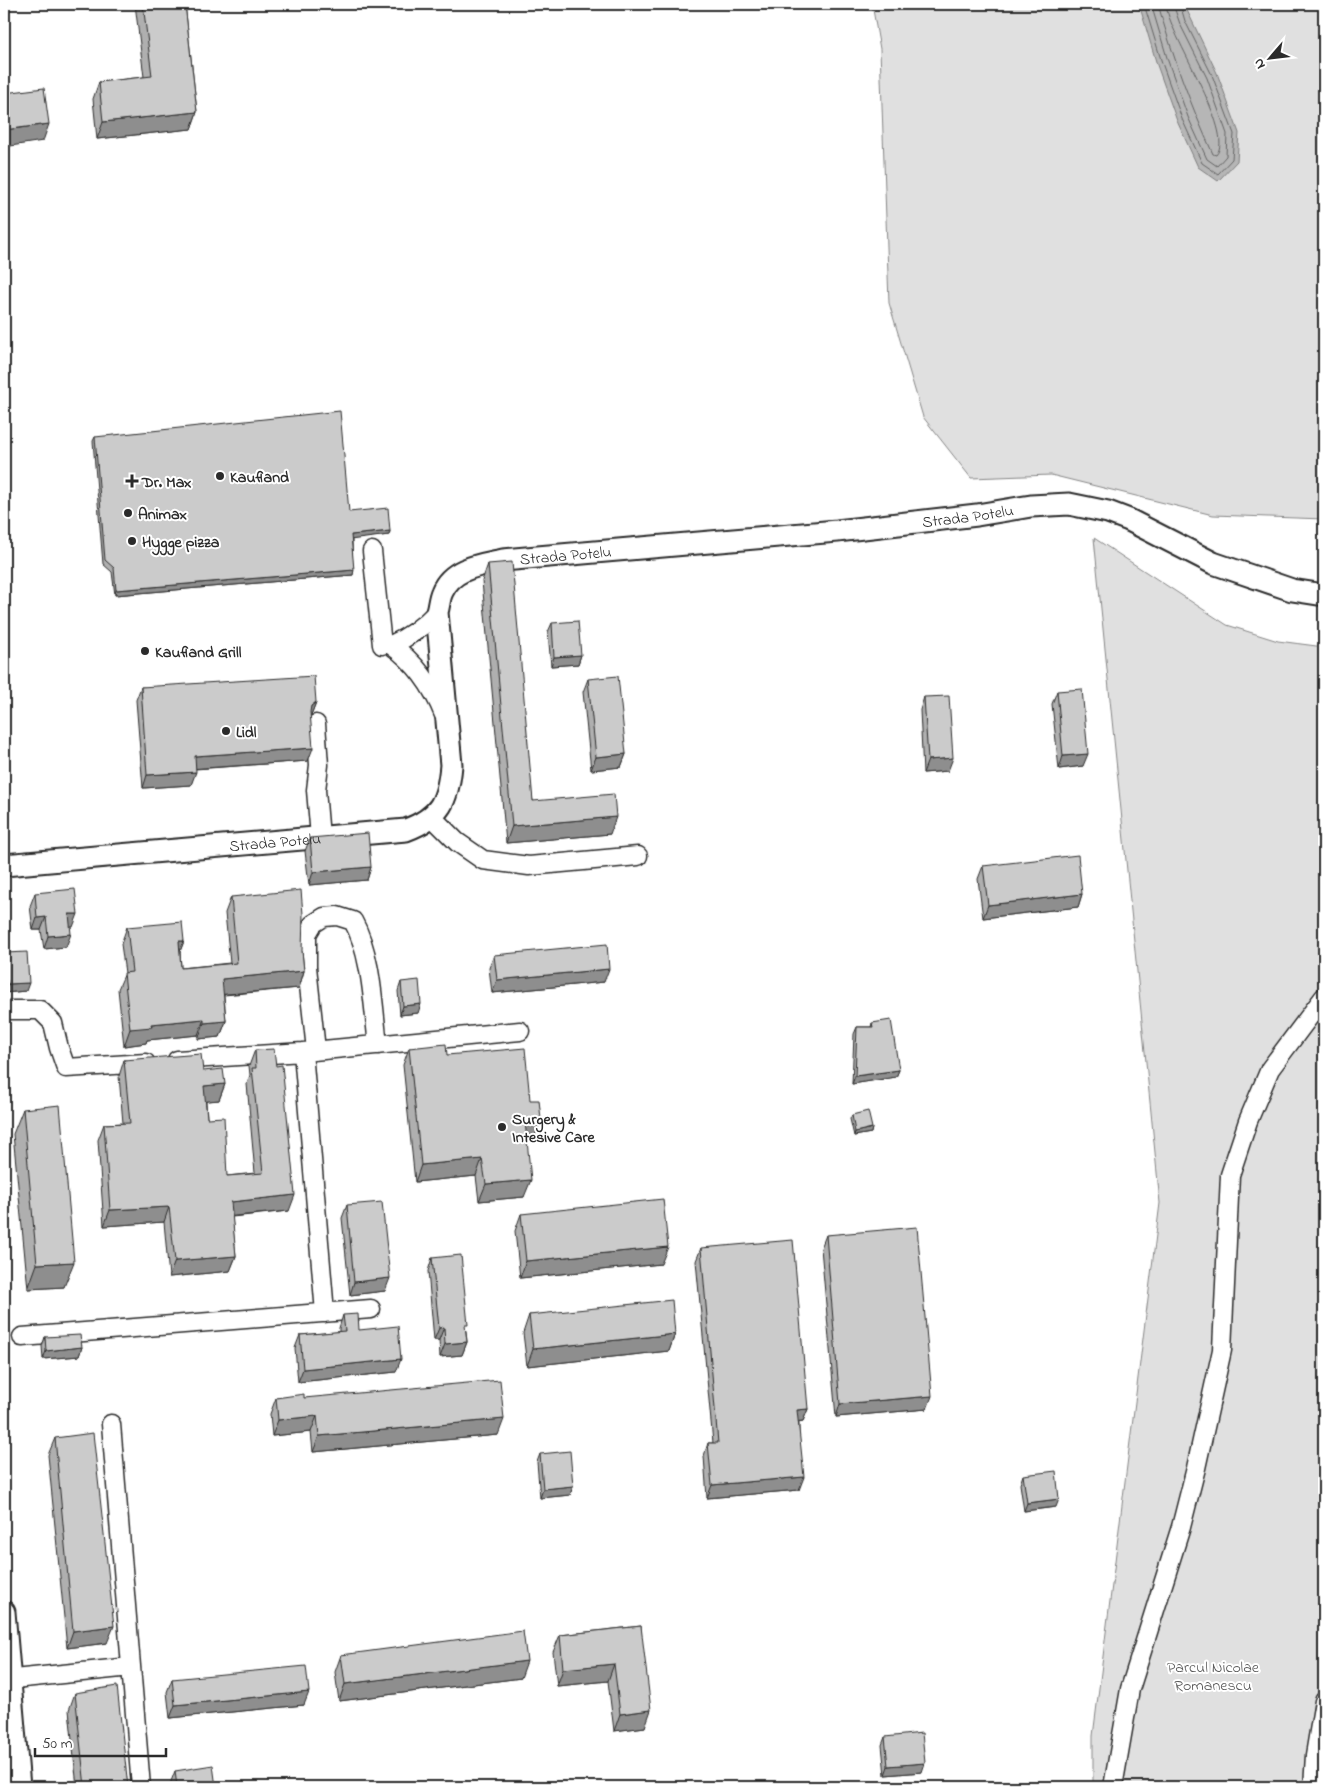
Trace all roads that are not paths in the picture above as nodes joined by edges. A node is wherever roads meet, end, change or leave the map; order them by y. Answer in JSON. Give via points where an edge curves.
{"nodes":[{"id":1,"x":372,"y":550,"type":"dead end"},
{"id":2,"x":1324,"y":595,"type":"edge"},
{"id":3,"x":437,"y":612,"type":"junction"},
{"id":4,"x":382,"y":645,"type":"dead end"},
{"id":5,"x":316,"y":724,"type":"dead end"},
{"id":6,"x":448,"y":726,"type":"junction"},
{"id":7,"x":431,"y":816,"type":"junction"},
{"id":8,"x":320,"y":837,"type":"junction"},
{"id":9,"x":4,"y":852,"type":"edge"},
{"id":10,"x":638,"y":856,"type":"dead end"},
{"id":11,"x":16,"y":862,"type":"edge"},
{"id":12,"x":1324,"y":997,"type":"edge"},
{"id":13,"x":4,"y":1010,"type":"edge"},
{"id":14,"x":520,"y":1031,"type":"dead end"},
{"id":15,"x":378,"y":1045,"type":"junction"},
{"id":16,"x":309,"y":1051,"type":"junction"},
{"id":17,"x":371,"y":1309,"type":"dead end"},
{"id":18,"x":324,"y":1313,"type":"junction"},
{"id":19,"x":22,"y":1337,"type":"dead end"},
{"id":20,"x":111,"y":1424,"type":"dead end"},
{"id":21,"x":4,"y":1612,"type":"edge"},
{"id":22,"x":131,"y":1666,"type":"junction"},
{"id":23,"x":7,"y":1679,"type":"edge"},
{"id":24,"x":1324,"y":1701,"type":"edge"},
{"id":25,"x":10,"y":1758,"type":"edge"},
{"id":26,"x":19,"y":1787,"type":"edge"},
{"id":27,"x":140,"y":1787,"type":"edge"},
{"id":28,"x":1113,"y":1787,"type":"edge"},
{"id":29,"x":1314,"y":1787,"type":"edge"}],
"edges":[{"from":1,"to":4,"type":"street"},
{"from":2,"to":3,"type":"main road","name":"Strada Potelu","via":[[1292,590],[1213,563],[1129,520],[1069,504],[837,531],[503,560],[460,571],[442,592]]},
{"from":3,"to":6,"type":"main road","name":"Strada Potelu"},
{"from":3,"to":6,"type":"street","via":[[407,638],[391,645],[406,656],[429,685]]},
{"from":5,"to":8,"type":"street"},
{"from":6,"to":7,"type":"main road","name":"Strada Potelu","via":[[449,787],[442,804]]},
{"from":7,"to":8,"type":"main road","name":"Strada Potelu","via":[[406,830]]},
{"from":7,"to":10,"type":"street","via":[[457,842],[483,860],[529,866]]},
{"from":8,"to":11,"type":"main road","name":"Strada Potelu"},
{"from":9,"to":11,"type":"main road"},
{"from":12,"to":28,"type":"street","via":[[1270,1069],[1230,1175],[1222,1350],[1180,1527],[1130,1689]]},
{"from":13,"to":16,"type":"street","via":[[40,1010],[53,1023],[66,1068]]},
{"from":14,"to":15,"type":"street"},
{"from":15,"to":16,"type":"street"},
{"from":15,"to":16,"type":"street","via":[[365,951],[359,933],[353,921],[331,916],[313,924],[307,934]]},
{"from":16,"to":18,"type":"street"},
{"from":17,"to":18,"type":"street"},
{"from":18,"to":19,"type":"street"},
{"from":20,"to":22,"type":"street"},
{"from":21,"to":23,"type":"main road"},
{"from":22,"to":23,"type":"street"},
{"from":22,"to":27,"type":"street"},
{"from":23,"to":25,"type":"main road"},
{"from":24,"to":29,"type":"street","via":[[1315,1755]]},
{"from":25,"to":26,"type":"main road"}]}
